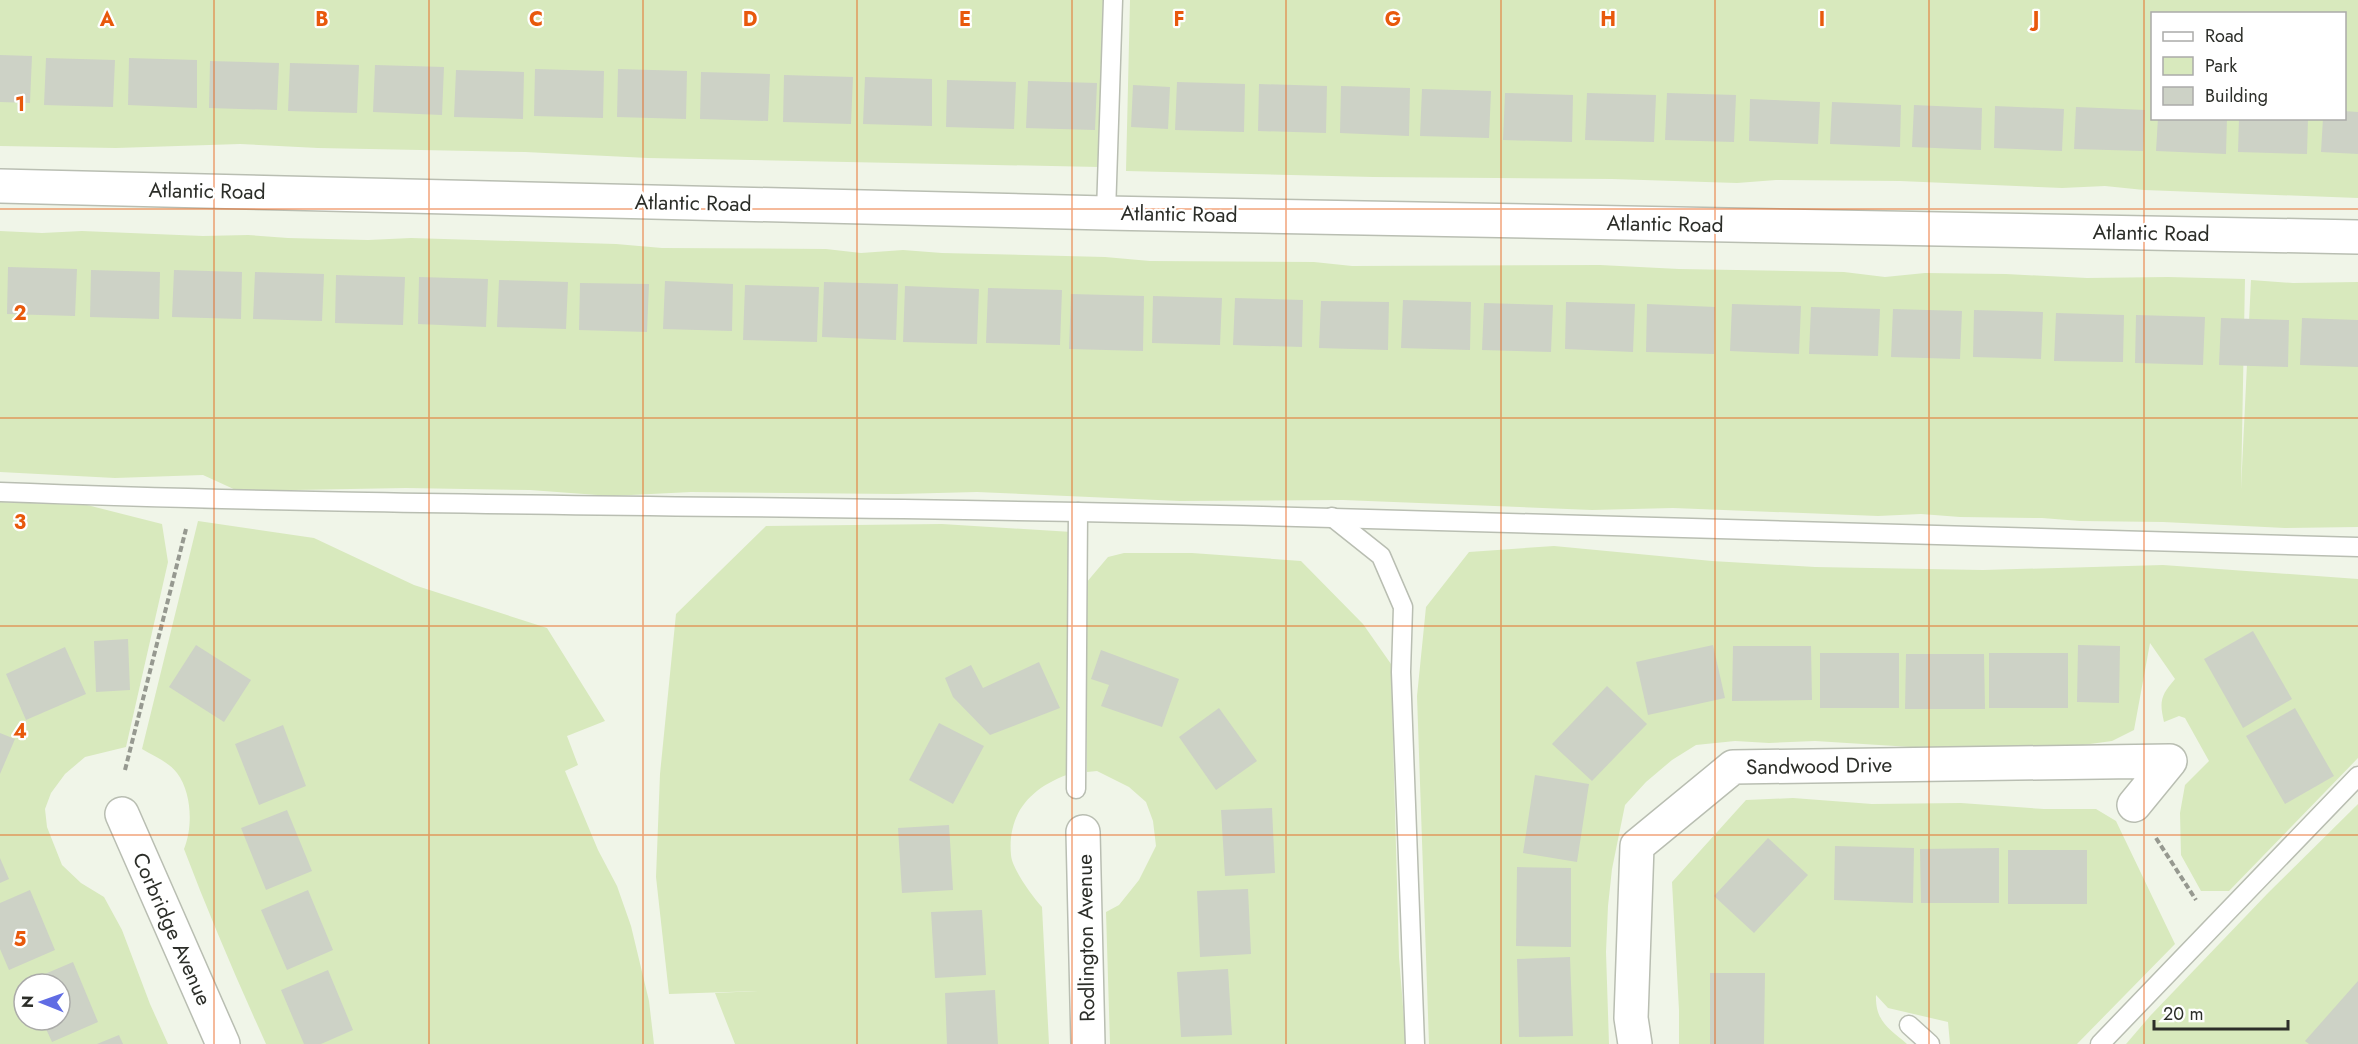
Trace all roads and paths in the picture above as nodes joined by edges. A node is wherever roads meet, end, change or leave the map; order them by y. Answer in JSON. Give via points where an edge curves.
{"nodes":[{"id":1,"x":1113,"y":0,"type":"edge"},
{"id":2,"x":0,"y":186,"type":"edge"},
{"id":3,"x":1106,"y":213,"type":"junction"},
{"id":4,"x":2358,"y":237,"type":"edge"},
{"id":5,"x":0,"y":492,"type":"edge"},
{"id":6,"x":194,"y":499,"type":"junction"},
{"id":7,"x":1078,"y":512,"type":"junction"},
{"id":8,"x":1332,"y":518,"type":"junction"},
{"id":9,"x":2358,"y":547,"type":"edge"},
{"id":10,"x":125,"y":770,"type":"dead end"},
{"id":11,"x":2358,"y":776,"type":"edge"},
{"id":12,"x":1076,"y":789,"type":"dead end"},
{"id":13,"x":2134,"y":805,"type":"joint"},
{"id":14,"x":122,"y":814,"type":"dead end"},
{"id":15,"x":1083,"y":832,"type":"dead end"},
{"id":16,"x":2212,"y":926,"type":"junction"},
{"id":17,"x":1909,"y":1024,"type":"dead end"},
{"id":18,"x":222,"y":1044,"type":"edge"},
{"id":19,"x":1088,"y":1044,"type":"edge"},
{"id":20,"x":1415,"y":1044,"type":"edge"},
{"id":21,"x":1635,"y":1044,"type":"edge"},
{"id":22,"x":1930,"y":1044,"type":"edge"},
{"id":23,"x":2100,"y":1044,"type":"edge"}],
"edges":[{"from":1,"to":3,"type":"lane"},
{"from":2,"to":3,"type":"street","name":"Atlantic Road"},
{"from":3,"to":4,"type":"street","name":"Atlantic Road"},
{"from":5,"to":6,"type":"lane"},
{"from":6,"to":7,"type":"lane"},
{"from":6,"to":10,"type":"path"},
{"from":7,"to":8,"type":"lane"},
{"from":7,"to":12,"type":"lane"},
{"from":8,"to":9,"type":"lane"},
{"from":8,"to":20,"type":"lane","via":[[1381,556],[1403,608],[1401,672]]},
{"from":11,"to":16,"type":"lane"},
{"from":13,"to":16,"type":"path"},
{"from":13,"to":21,"type":"street","name":"Sandwood Drive","via":[[2170,761],[1733,768],[1636,846],[1630,1018]]},
{"from":14,"to":18,"type":"street","name":"Corbridge Avenue"},
{"from":15,"to":19,"type":"street","name":"Rodlington Avenue"},
{"from":16,"to":23,"type":"lane"},
{"from":17,"to":22,"type":"lane"}]}
